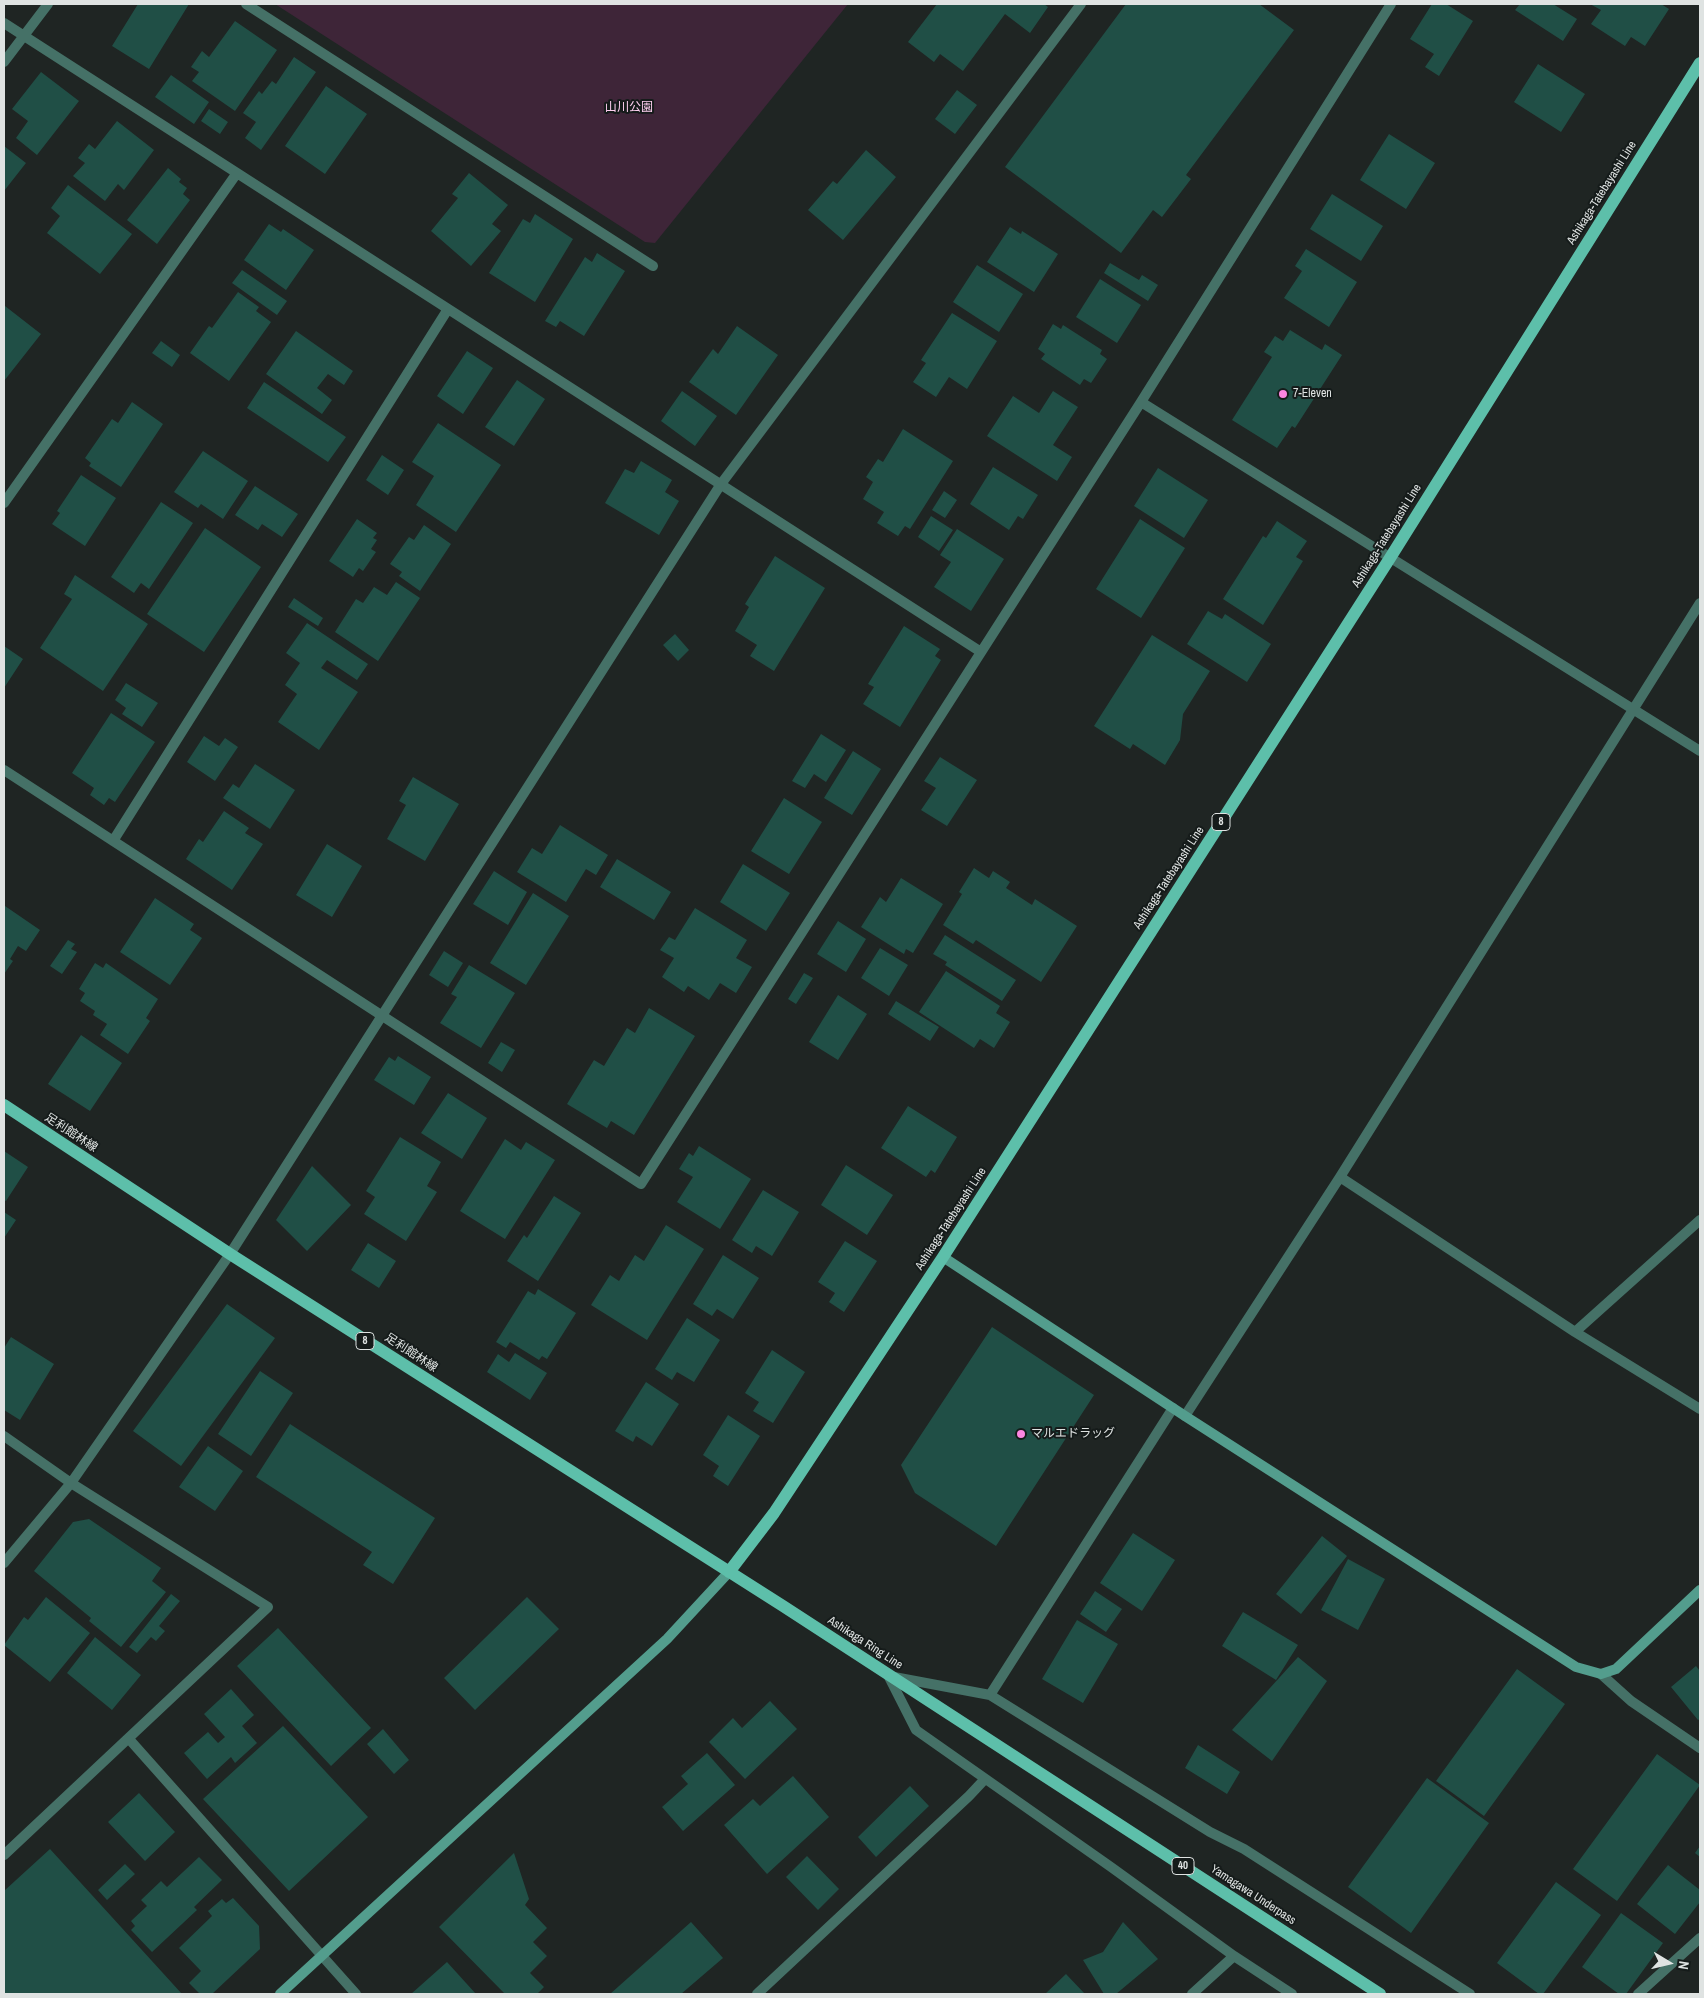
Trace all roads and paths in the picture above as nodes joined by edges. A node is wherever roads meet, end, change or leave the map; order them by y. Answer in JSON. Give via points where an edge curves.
{"nodes":[{"id":1,"x":48,"y":4,"type":"edge"},
{"id":2,"x":246,"y":4,"type":"edge"},
{"id":3,"x":1081,"y":4,"type":"edge"},
{"id":4,"x":1391,"y":4,"type":"edge"},
{"id":5,"x":4,"y":23,"type":"edge"},
{"id":6,"x":24,"y":36,"type":"junction"},
{"id":7,"x":4,"y":62,"type":"edge"},
{"id":8,"x":1700,"y":63,"type":"edge"},
{"id":9,"x":237,"y":173,"type":"junction"},
{"id":10,"x":653,"y":266,"type":"dead end"},
{"id":11,"x":448,"y":309,"type":"junction"},
{"id":12,"x":1140,"y":402,"type":"junction"},
{"id":13,"x":722,"y":484,"type":"junction"},
{"id":14,"x":4,"y":503,"type":"edge"},
{"id":15,"x":1390,"y":558,"type":"junction"},
{"id":16,"x":1700,"y":603,"type":"edge"},
{"id":17,"x":981,"y":652,"type":"junction"},
{"id":18,"x":1634,"y":708,"type":"junction"},
{"id":19,"x":1700,"y":751,"type":"edge"},
{"id":20,"x":4,"y":770,"type":"edge"},
{"id":21,"x":113,"y":841,"type":"junction"},
{"id":22,"x":381,"y":1015,"type":"junction"},
{"id":23,"x":4,"y":1105,"type":"edge"},
{"id":24,"x":1340,"y":1177,"type":"junction"},
{"id":25,"x":1700,"y":1220,"type":"edge"},
{"id":26,"x":230,"y":1254,"type":"junction"},
{"id":27,"x":943,"y":1258,"type":"junction"},
{"id":28,"x":1575,"y":1332,"type":"junction"},
{"id":29,"x":1173,"y":1408,"type":"junction"},
{"id":30,"x":1700,"y":1410,"type":"edge"},
{"id":31,"x":1185,"y":1416,"type":"junction"},
{"id":32,"x":4,"y":1436,"type":"edge"},
{"id":33,"x":71,"y":1483,"type":"junction"},
{"id":34,"x":4,"y":1563,"type":"edge"},
{"id":35,"x":730,"y":1572,"type":"junction"},
{"id":36,"x":1700,"y":1590,"type":"edge"},
{"id":37,"x":1601,"y":1674,"type":"junction"},
{"id":38,"x":888,"y":1675,"type":"junction"},
{"id":39,"x":990,"y":1695,"type":"junction"},
{"id":40,"x":985,"y":1737,"type":"joint"},
{"id":41,"x":129,"y":1739,"type":"junction"},
{"id":42,"x":1700,"y":1748,"type":"edge"},
{"id":43,"x":984,"y":1780,"type":"junction"},
{"id":44,"x":4,"y":1855,"type":"edge"},
{"id":45,"x":1700,"y":1938,"type":"edge"},
{"id":46,"x":321,"y":1956,"type":"junction"},
{"id":47,"x":1234,"y":1956,"type":"junction"},
{"id":48,"x":280,"y":1994,"type":"edge"},
{"id":49,"x":356,"y":1994,"type":"edge"},
{"id":50,"x":757,"y":1994,"type":"edge"},
{"id":51,"x":1192,"y":1994,"type":"edge"},
{"id":52,"x":1292,"y":1994,"type":"edge"},
{"id":53,"x":1380,"y":1994,"type":"edge"},
{"id":54,"x":1470,"y":1994,"type":"edge"},
{"id":55,"x":1638,"y":1994,"type":"edge"}],
"edges":[{"from":1,"to":6,"type":"street"},
{"from":2,"to":10,"type":"street"},
{"from":3,"to":13,"type":"street"},
{"from":4,"to":12,"type":"street"},
{"from":5,"to":6,"type":"street"},
{"from":6,"to":7,"type":"street"},
{"from":6,"to":9,"type":"street"},
{"from":8,"to":15,"type":"main road","name":"Ashikaga-Tatebayashi Line","number":"8"},
{"from":9,"to":11,"type":"street"},
{"from":9,"to":14,"type":"street"},
{"from":11,"to":13,"type":"street"},
{"from":11,"to":21,"type":"street"},
{"from":12,"to":15,"type":"street"},
{"from":12,"to":17,"type":"street"},
{"from":13,"to":17,"type":"street"},
{"from":13,"to":22,"type":"street"},
{"from":15,"to":18,"type":"street"},
{"from":15,"to":27,"type":"main road","name":"Ashikaga-Tatebayashi Line","number":"8"},
{"from":16,"to":18,"type":"street"},
{"from":17,"to":22,"type":"street","via":[[641,1184]]},
{"from":18,"to":19,"type":"street"},
{"from":18,"to":24,"type":"street"},
{"from":20,"to":21,"type":"street"},
{"from":21,"to":22,"type":"street"},
{"from":22,"to":26,"type":"street"},
{"from":23,"to":26,"type":"main road","name":"足利館林線","number":"8"},
{"from":24,"to":28,"type":"street"},
{"from":24,"to":31,"type":"street"},
{"from":25,"to":28,"type":"street"},
{"from":26,"to":33,"type":"street"},
{"from":26,"to":35,"type":"main road","name":"足利館林線","number":"8"},
{"from":27,"to":29,"type":"street"},
{"from":27,"to":35,"type":"main road","name":"Ashikaga-Tatebayashi Line","number":"8","via":[[774,1513]]},
{"from":28,"to":30,"type":"street"},
{"from":29,"to":31,"type":"street"},
{"from":29,"to":39,"type":"street"},
{"from":31,"to":37,"type":"street","via":[[1576,1667]]},
{"from":32,"to":33,"type":"street"},
{"from":33,"to":34,"type":"street"},
{"from":33,"to":41,"type":"street","via":[[268,1607]]},
{"from":35,"to":38,"type":"main road","name":"Ashikaga Ring Line","number":"40"},
{"from":35,"to":46,"type":"street","via":[[667,1639]]},
{"from":36,"to":37,"type":"street","via":[[1616,1668]]},
{"from":37,"to":42,"type":"street","via":[[1631,1701]]},
{"from":38,"to":39,"type":"street"},
{"from":38,"to":40,"type":"main road","name":"Ashikaga Ring Line","number":"40"},
{"from":38,"to":43,"type":"street","via":[[916,1730]]},
{"from":39,"to":54,"type":"street","via":[[1210,1832],[1244,1849]]},
{"from":40,"to":53,"type":"main road","name":"Yamagawa Underpass","number":"40"},
{"from":41,"to":44,"type":"street"},
{"from":41,"to":46,"type":"street"},
{"from":43,"to":47,"type":"street"},
{"from":43,"to":50,"type":"street"},
{"from":45,"to":55,"type":"street"},
{"from":46,"to":48,"type":"street"},
{"from":46,"to":49,"type":"street"},
{"from":47,"to":51,"type":"street"},
{"from":47,"to":52,"type":"street"}]}
